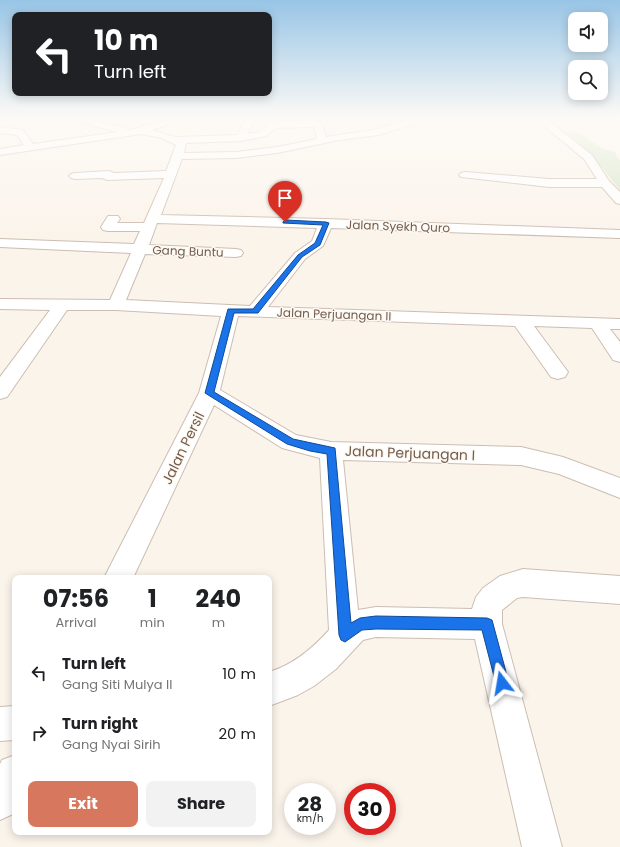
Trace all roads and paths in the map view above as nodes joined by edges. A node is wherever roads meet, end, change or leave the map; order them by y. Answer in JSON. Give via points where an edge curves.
{"nodes":[{"id":1,"x":17,"y":159,"type":"edge"},
{"id":2,"x":176,"y":159,"type":"edge"},
{"id":3,"x":589,"y":159,"type":"edge"},
{"id":4,"x":13,"y":161,"type":"dead end"},
{"id":5,"x":170,"y":174,"type":"junction"},
{"id":6,"x":465,"y":175,"type":"dead end"},
{"id":7,"x":74,"y":176,"type":"dead end"},
{"id":8,"x":605,"y":183,"type":"junction"},
{"id":9,"x":620,"y":200,"type":"edge"},
{"id":10,"x":113,"y":219,"type":"dead end"},
{"id":11,"x":150,"y":223,"type":"junction"},
{"id":12,"x":326,"y":223,"type":"junction"},
{"id":13,"x":620,"y":234,"type":"edge"},
{"id":14,"x":0,"y":243,"type":"edge"},
{"id":15,"x":140,"y":249,"type":"junction"},
{"id":16,"x":236,"y":253,"type":"dead end"},
{"id":17,"x":0,"y":304,"type":"edge"},
{"id":18,"x":62,"y":304,"type":"junction"},
{"id":19,"x":116,"y":305,"type":"junction"},
{"id":20,"x":231,"y":311,"type":"junction"},
{"id":21,"x":255,"y":312,"type":"junction"},
{"id":22,"x":522,"y":321,"type":"junction"},
{"id":23,"x":597,"y":323,"type":"junction"},
{"id":24,"x":620,"y":324,"type":"edge"},
{"id":25,"x":620,"y":356,"type":"edge"},
{"id":26,"x":558,"y":372,"type":"dead end"},
{"id":27,"x":0,"y":392,"type":"edge"},
{"id":28,"x":209,"y":393,"type":"junction"},
{"id":29,"x":331,"y":451,"type":"junction"},
{"id":30,"x":620,"y":488,"type":"edge"},
{"id":31,"x":120,"y":575,"type":"edge"},
{"id":32,"x":620,"y":590,"type":"edge"},
{"id":33,"x":487,"y":624,"type":"junction"},
{"id":34,"x":345,"y":635,"type":"junction"},
{"id":35,"x":272,"y":688,"type":"edge"},
{"id":36,"x":12,"y":723,"type":"edge"},
{"id":37,"x":0,"y":724,"type":"edge"},
{"id":38,"x":12,"y":779,"type":"edge"},
{"id":39,"x":0,"y":801,"type":"edge"},
{"id":40,"x":542,"y":847,"type":"edge"}],
"edges":[{"from":1,"to":4,"type":"street"},
{"from":2,"to":5,"type":"street"},
{"from":3,"to":8,"type":"street"},
{"from":5,"to":7,"type":"street"},
{"from":5,"to":11,"type":"street"},
{"from":6,"to":8,"type":"street","via":[[549,183]]},
{"from":8,"to":9,"type":"street"},
{"from":10,"to":11,"type":"street","name":"Jalan Syekh Quro","via":[[108,227]]},
{"from":11,"to":12,"type":"street","name":"Jalan Syekh Quro","via":[[184,219]]},
{"from":11,"to":15,"type":"street"},
{"from":12,"to":13,"type":"street","name":"Jalan Syekh Quro"},
{"from":12,"to":21,"type":"street","via":[[318,244],[300,256]]},
{"from":14,"to":15,"type":"street","name":"Gang Buntu"},
{"from":15,"to":16,"type":"street","name":"Gang Buntu"},
{"from":15,"to":19,"type":"street"},
{"from":17,"to":18,"type":"street","name":"Jalan Perjuangan II"},
{"from":18,"to":19,"type":"street","name":"Jalan Perjuangan II"},
{"from":18,"to":27,"type":"street"},
{"from":19,"to":20,"type":"street","name":"Jalan Perjuangan II"},
{"from":20,"to":21,"type":"street","name":"Jalan Perjuangan II"},
{"from":20,"to":28,"type":"street","name":"Jalan Persil"},
{"from":21,"to":22,"type":"street","name":"Jalan Perjuangan II"},
{"from":22,"to":23,"type":"street","name":"Jalan Perjuangan II"},
{"from":22,"to":26,"type":"street"},
{"from":23,"to":24,"type":"street","name":"Jalan Perjuangan II"},
{"from":23,"to":25,"type":"street"},
{"from":28,"to":29,"type":"street","name":"Jalan Perjuangan I","via":[[290,442]]},
{"from":28,"to":31,"type":"street","name":"Jalan Persil"},
{"from":29,"to":30,"type":"street","name":"Jalan Perjuangan I","via":[[521,456],[563,466]]},
{"from":29,"to":34,"type":"street"},
{"from":32,"to":33,"type":"street","via":[[523,583],[510,586],[493,598],[487,607]]},
{"from":33,"to":34,"type":"street","via":[[376,622],[360,624]]},
{"from":33,"to":40,"type":"street"},
{"from":34,"to":35,"type":"street","via":[[318,663],[296,678]]},
{"from":36,"to":37,"type":"street"},
{"from":38,"to":39,"type":"street"}]}
